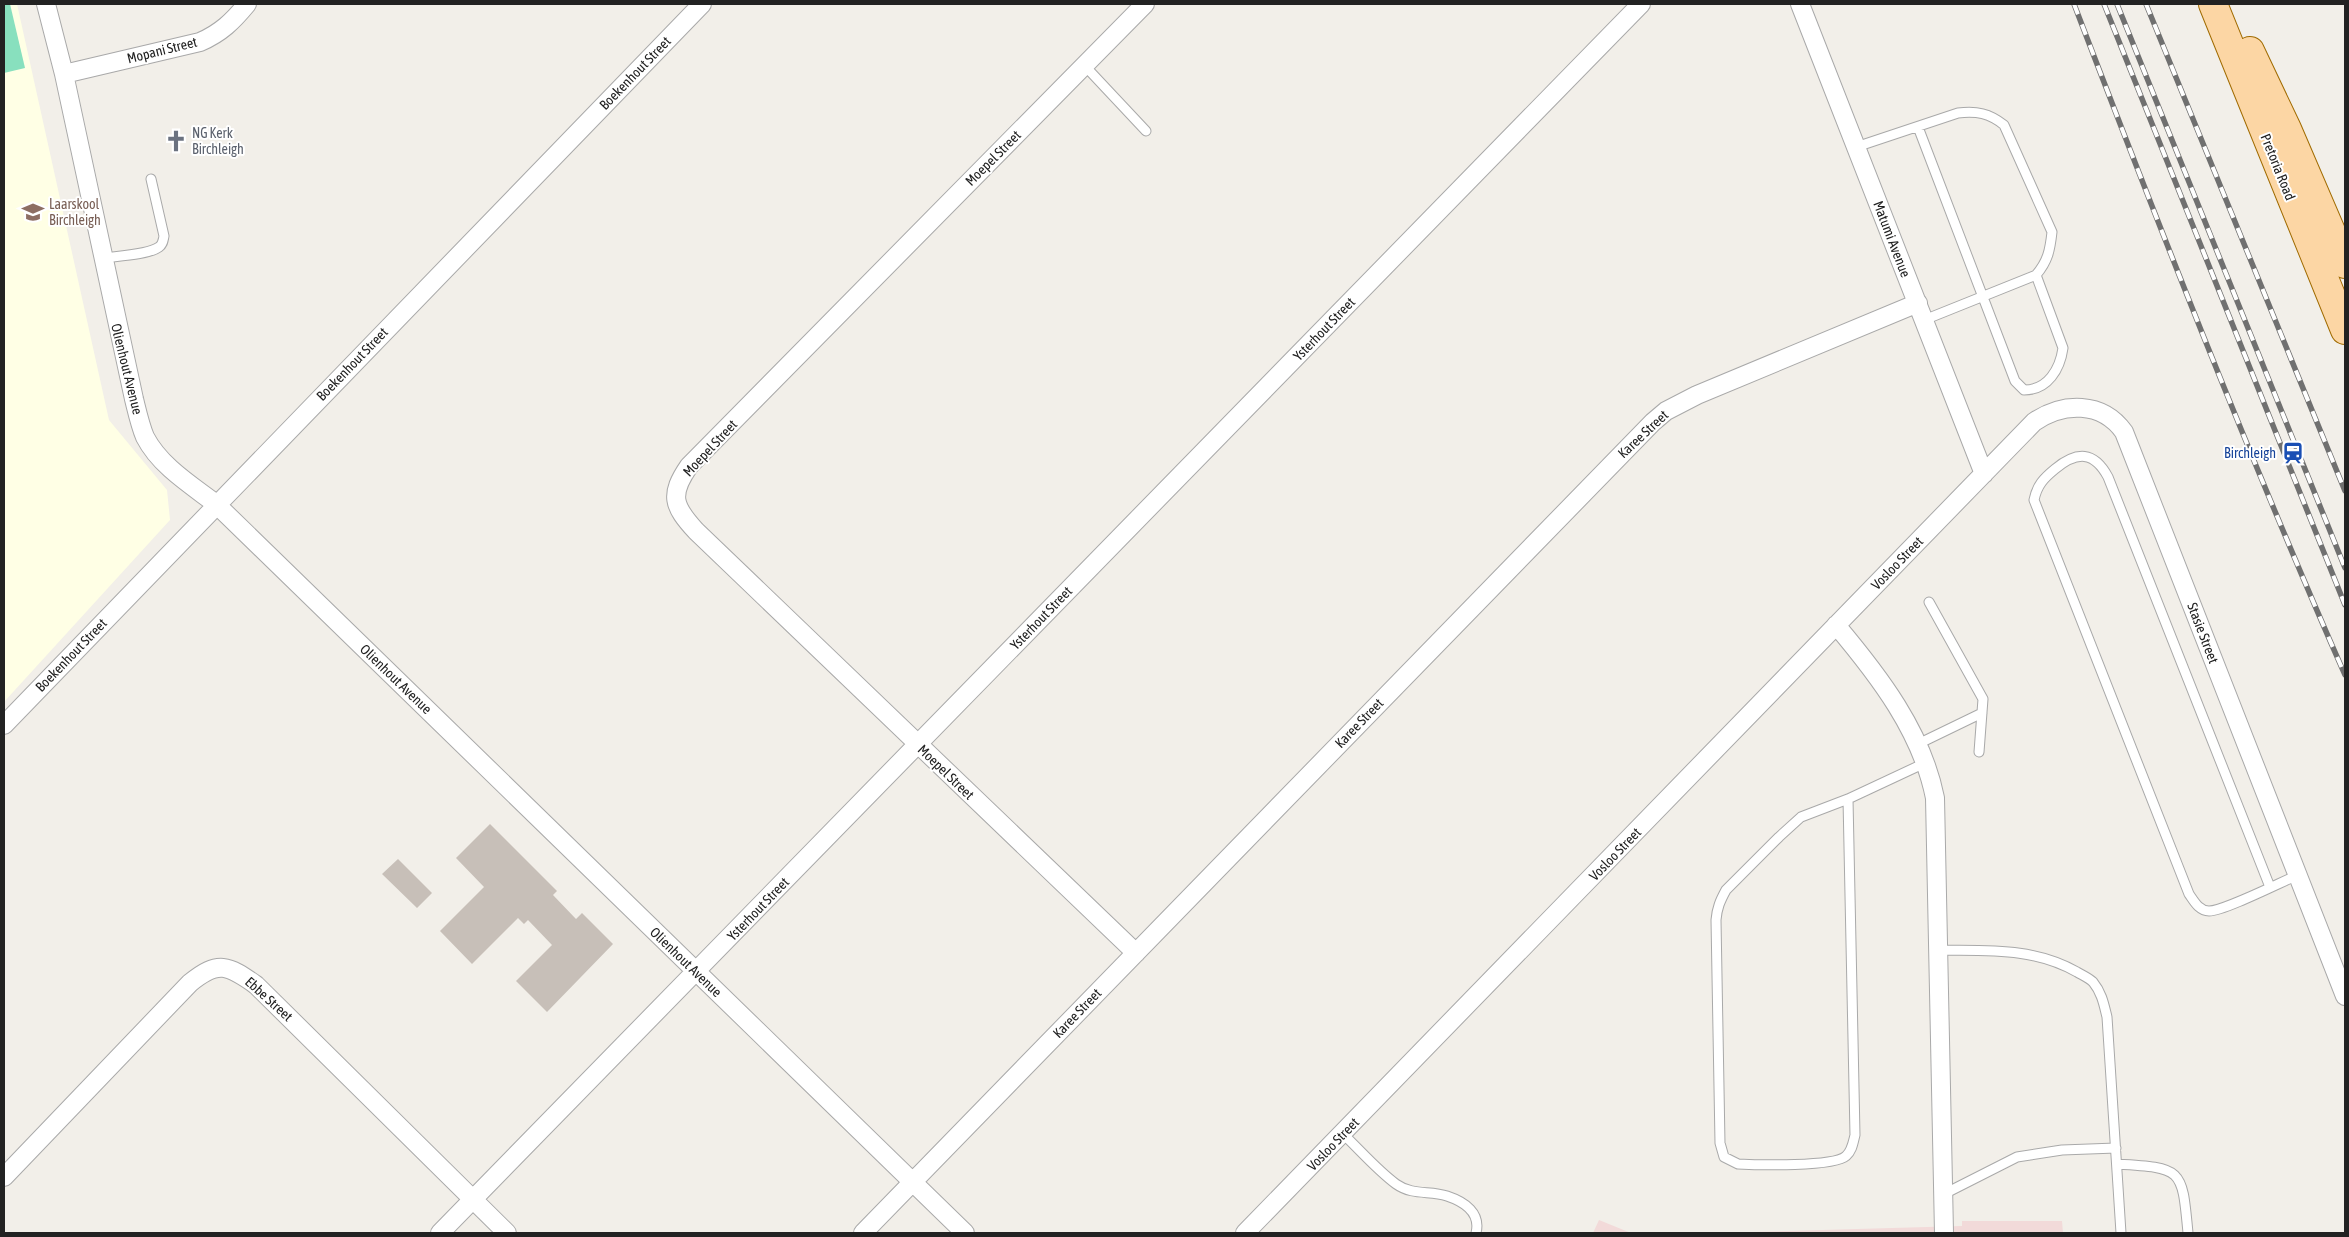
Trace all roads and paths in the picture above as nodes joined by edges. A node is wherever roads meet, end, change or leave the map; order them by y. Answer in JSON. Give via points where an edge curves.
{"nodes":[{"id":1,"x":46,"y":4,"type":"edge"},
{"id":2,"x":247,"y":4,"type":"edge"},
{"id":3,"x":702,"y":4,"type":"edge"},
{"id":4,"x":1145,"y":4,"type":"edge"},
{"id":5,"x":1641,"y":4,"type":"edge"},
{"id":6,"x":1800,"y":4,"type":"edge"},
{"id":7,"x":2213,"y":4,"type":"edge"},
{"id":8,"x":2226,"y":4,"type":"edge"},
{"id":9,"x":1084,"y":66,"type":"junction"},
{"id":10,"x":64,"y":74,"type":"junction"},
{"id":11,"x":1918,"y":126,"type":"junction"},
{"id":12,"x":1146,"y":131,"type":"dead end"},
{"id":13,"x":1856,"y":147,"type":"junction"},
{"id":14,"x":151,"y":179,"type":"dead end"},
{"id":15,"x":2322,"y":212,"type":"junction"},
{"id":16,"x":2345,"y":232,"type":"edge"},
{"id":17,"x":102,"y":258,"type":"junction"},
{"id":18,"x":2335,"y":269,"type":"edge"},
{"id":19,"x":2036,"y":275,"type":"junction"},
{"id":20,"x":1984,"y":295,"type":"junction"},
{"id":21,"x":1918,"y":304,"type":"junction"},
{"id":22,"x":1924,"y":320,"type":"junction"},
{"id":23,"x":2345,"y":330,"type":"edge"},
{"id":24,"x":1984,"y":474,"type":"junction"},
{"id":25,"x":216,"y":504,"type":"junction"},
{"id":26,"x":1929,"y":602,"type":"dead end"},
{"id":27,"x":1836,"y":626,"type":"junction"},
{"id":28,"x":1982,"y":713,"type":"junction"},
{"id":29,"x":4,"y":725,"type":"edge"},
{"id":30,"x":918,"y":744,"type":"junction"},
{"id":31,"x":1918,"y":744,"type":"junction"},
{"id":32,"x":1978,"y":752,"type":"dead end"},
{"id":33,"x":1925,"y":763,"type":"junction"},
{"id":34,"x":1848,"y":799,"type":"junction"},
{"id":35,"x":2298,"y":875,"type":"junction"},
{"id":36,"x":2270,"y":887,"type":"junction"},
{"id":37,"x":1938,"y":950,"type":"junction"},
{"id":38,"x":1136,"y":953,"type":"junction"},
{"id":39,"x":696,"y":972,"type":"junction"},
{"id":40,"x":2345,"y":996,"type":"edge"},
{"id":41,"x":1343,"y":1134,"type":"junction"},
{"id":42,"x":2116,"y":1148,"type":"junction"},
{"id":43,"x":2117,"y":1164,"type":"junction"},
{"id":44,"x":4,"y":1178,"type":"edge"},
{"id":45,"x":912,"y":1182,"type":"junction"},
{"id":46,"x":1942,"y":1195,"type":"junction"},
{"id":47,"x":473,"y":1200,"type":"junction"},
{"id":48,"x":440,"y":1233,"type":"edge"},
{"id":49,"x":507,"y":1233,"type":"edge"},
{"id":50,"x":863,"y":1233,"type":"edge"},
{"id":51,"x":965,"y":1233,"type":"edge"},
{"id":52,"x":1245,"y":1233,"type":"edge"},
{"id":53,"x":1476,"y":1233,"type":"edge"},
{"id":54,"x":1944,"y":1233,"type":"edge"},
{"id":55,"x":2121,"y":1233,"type":"edge"},
{"id":56,"x":2188,"y":1233,"type":"edge"}],
"edges":[{"from":1,"to":10,"type":"street","name":"Olienhout Avenue"},
{"from":2,"to":10,"type":"street","name":"Mopani Street","via":[[216,35],[200,42]]},
{"from":3,"to":25,"type":"street","name":"Boekenhout Street"},
{"from":4,"to":9,"type":"street","name":"Moepel Street"},
{"from":5,"to":30,"type":"street","name":"Ysterhout Street"},
{"from":6,"to":13,"type":"street","name":"Matumi Avenue"},
{"from":7,"to":18,"type":"main road","name":"Pretoria Road"},
{"from":8,"to":15,"type":"main road","name":"Pretoria Road","via":[[2287,129]]},
{"from":9,"to":12,"type":"lane"},
{"from":9,"to":30,"type":"street","name":"Moepel Street","via":[[689,466],[676,491],[676,505],[696,531]]},
{"from":10,"to":17,"type":"street","name":"Olienhout Avenue"},
{"from":11,"to":13,"type":"lane"},
{"from":11,"to":19,"type":"lane","via":[[1975,111],[1992,115],[2004,125],[2052,232],[2046,264]]},
{"from":11,"to":20,"type":"lane"},
{"from":13,"to":21,"type":"street","name":"Matumi Avenue"},
{"from":14,"to":17,"type":"lane","via":[[164,236],[161,246]]},
{"from":15,"to":16,"type":"main road"},
{"from":15,"to":18,"type":"main road","name":"Pretoria Road"},
{"from":17,"to":25,"type":"street","name":"Olienhout Avenue","via":[[145,436],[170,468]]},
{"from":18,"to":23,"type":"main road","name":"Pretoria Road"},
{"from":19,"to":20,"type":"lane"},
{"from":19,"to":20,"type":"lane","via":[[2063,348],[2054,373],[2045,384],[2034,390],[2024,390],[2015,381]]},
{"from":20,"to":22,"type":"lane"},
{"from":21,"to":22,"type":"street","name":"Matumi Avenue"},
{"from":21,"to":38,"type":"street","name":"Karee Street","via":[[1697,395],[1666,411]]},
{"from":22,"to":24,"type":"street","name":"Matumi Avenue"},
{"from":24,"to":27,"type":"street","name":"Vosloo Street"},
{"from":24,"to":35,"type":"street","name":"Stasie Street","via":[[2034,422],[2046,414],[2060,409],[2087,408],[2109,416],[2117,423],[2130,447]]},
{"from":25,"to":29,"type":"street","name":"Boekenhout Street"},
{"from":25,"to":39,"type":"street","name":"Olienhout Avenue"},
{"from":26,"to":28,"type":"lane","via":[[1983,699]]},
{"from":27,"to":31,"type":"street","via":[[1868,663],[1902,713]]},
{"from":27,"to":41,"type":"street","name":"Vosloo Street"},
{"from":28,"to":31,"type":"lane"},
{"from":28,"to":32,"type":"lane"},
{"from":30,"to":38,"type":"street","name":"Moepel Street"},
{"from":30,"to":39,"type":"street","name":"Ysterhout Street"},
{"from":31,"to":33,"type":"street"},
{"from":33,"to":34,"type":"lane"},
{"from":33,"to":37,"type":"street","via":[[1936,809]]},
{"from":34,"to":34,"type":"lane","via":[[1811,812],[1793,824],[1726,890],[1716,909],[1720,1143],[1724,1157],[1738,1164],[1830,1163],[1846,1156],[1856,1135]]},
{"from":35,"to":36,"type":"lane"},
{"from":35,"to":40,"type":"street","name":"Stasie Street"},
{"from":36,"to":36,"type":"lane","via":[[2209,911],[2196,905],[2189,894],[2034,500],[2038,485],[2067,459],[2075,456],[2090,459],[2103,468],[2108,478]]},
{"from":37,"to":42,"type":"lane","via":[[2036,955],[2054,960],[2092,980],[2101,994],[2107,1017]]},
{"from":37,"to":46,"type":"street"},
{"from":38,"to":45,"type":"street","name":"Karee Street"},
{"from":39,"to":45,"type":"street","name":"Olienhout Avenue"},
{"from":39,"to":47,"type":"street","name":"Ysterhout Street"},
{"from":41,"to":52,"type":"street","name":"Vosloo Street"},
{"from":41,"to":53,"type":"lane","via":[[1396,1184],[1418,1193],[1448,1196],[1469,1208],[1478,1221]]},
{"from":42,"to":43,"type":"lane"},
{"from":42,"to":46,"type":"lane","via":[[2062,1150],[2017,1157]]},
{"from":43,"to":55,"type":"lane"},
{"from":43,"to":56,"type":"lane","via":[[2159,1166],[2173,1172],[2184,1188]]},
{"from":44,"to":47,"type":"street","name":"Ebbe Street","via":[[190,983],[205,971],[220,967],[232,970],[256,985]]},
{"from":45,"to":50,"type":"street","name":"Karee Street"},
{"from":45,"to":51,"type":"street","name":"Olienhout Avenue"},
{"from":46,"to":54,"type":"street"},
{"from":47,"to":48,"type":"street","name":"Ysterhout Street"},
{"from":47,"to":49,"type":"street","name":"Ebbe Street"}]}
